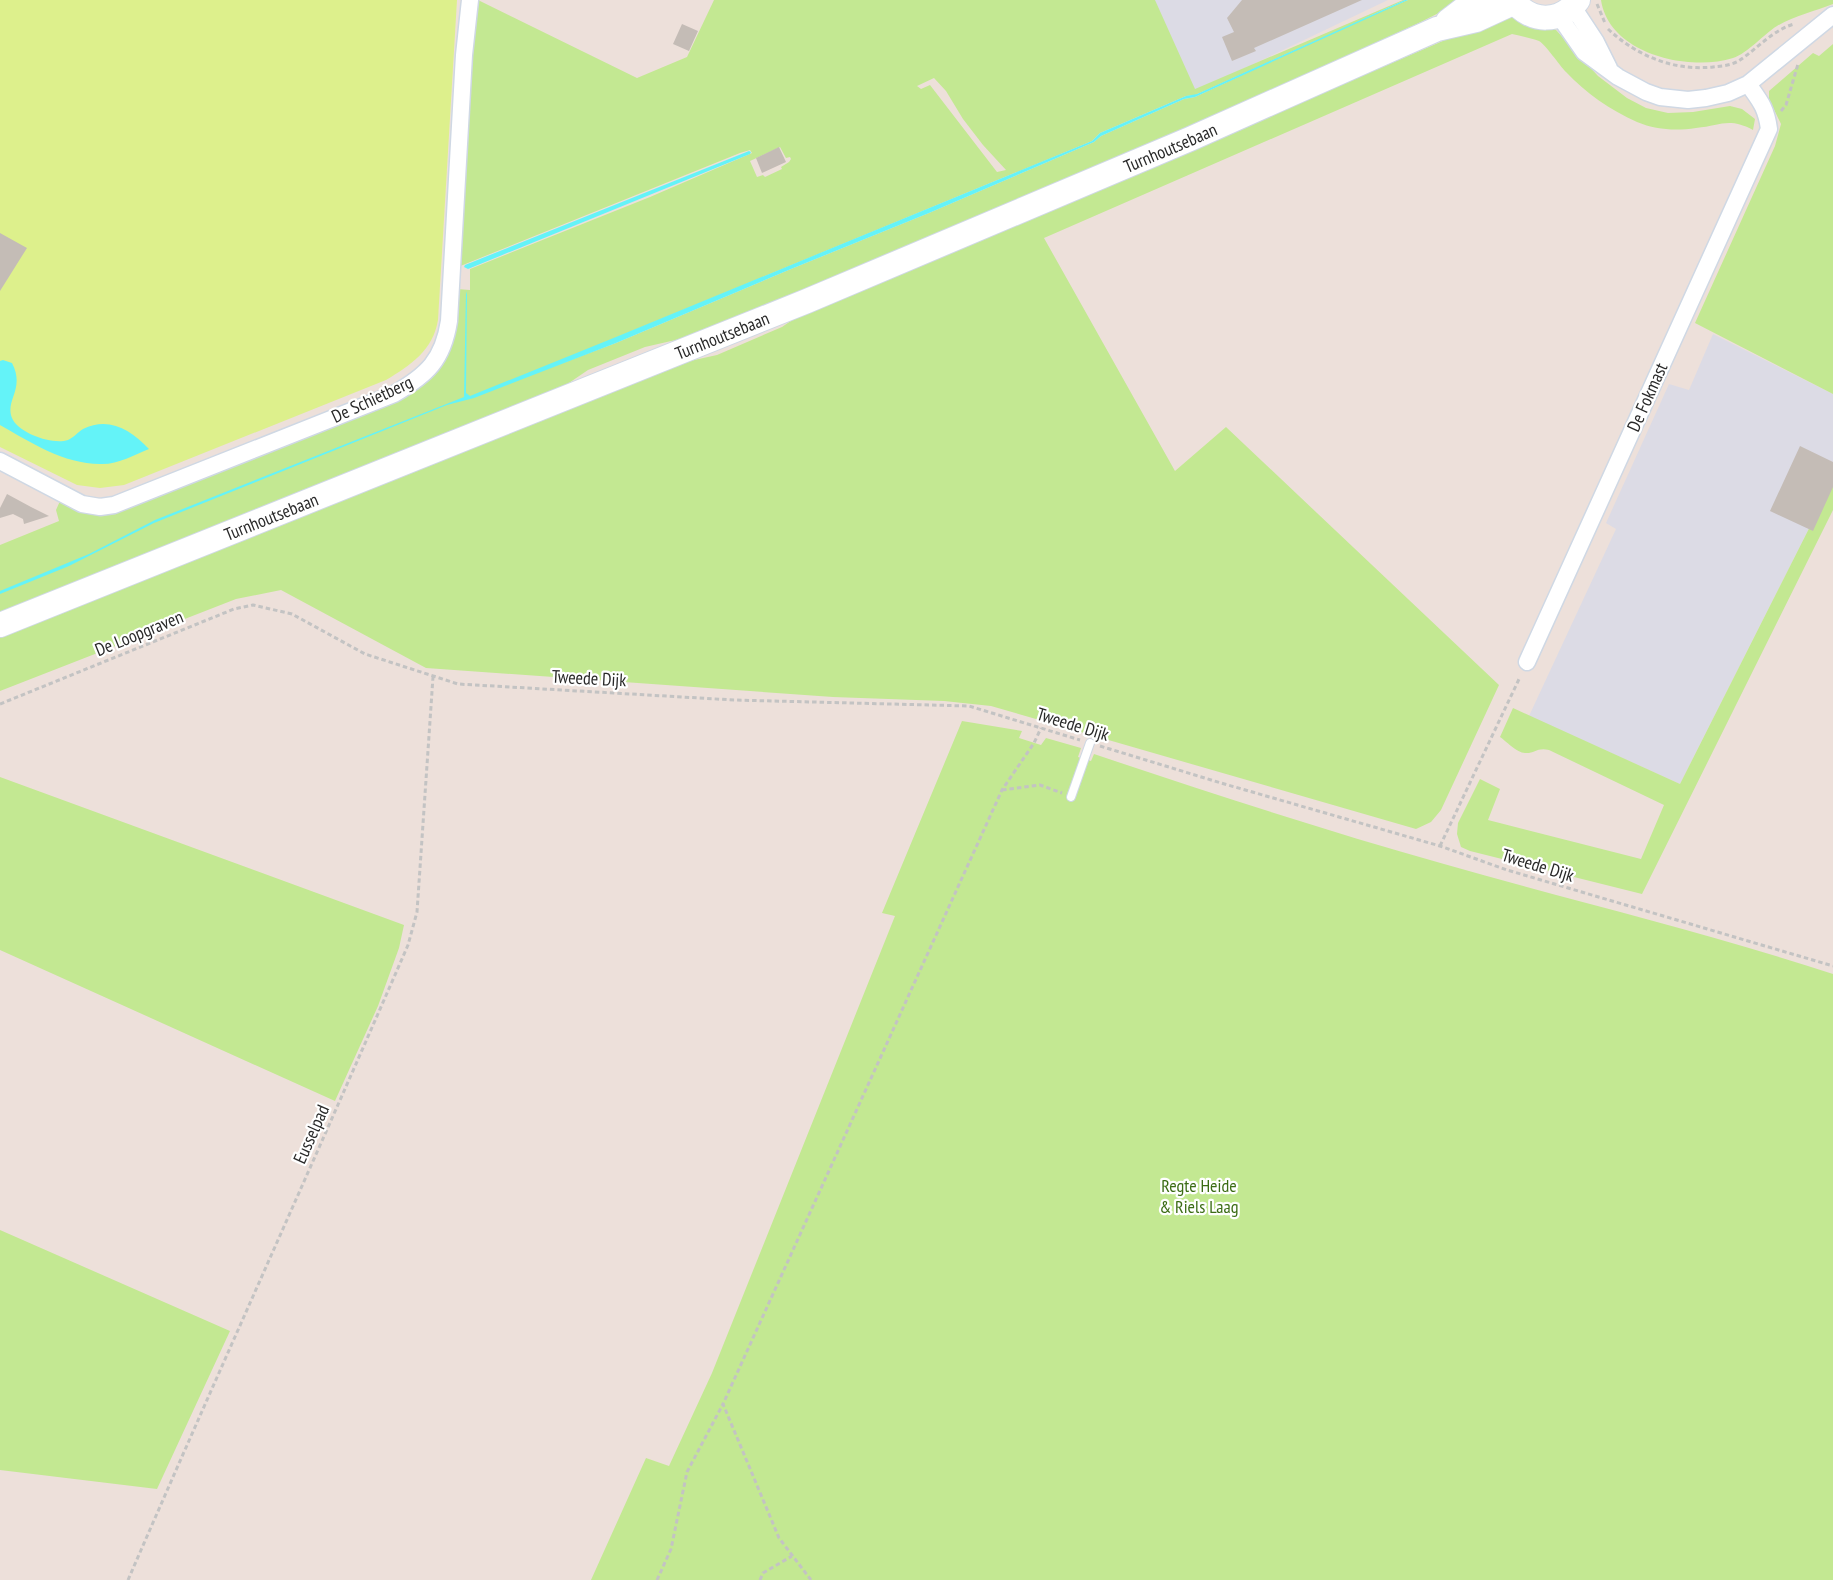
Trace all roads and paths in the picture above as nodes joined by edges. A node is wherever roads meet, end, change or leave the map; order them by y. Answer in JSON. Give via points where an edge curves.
{"nodes":[{"id":1,"x":470,"y":0,"type":"edge"},
{"id":2,"x":1480,"y":0,"type":"edge"},
{"id":3,"x":1514,"y":1,"type":"edge"},
{"id":4,"x":1577,"y":6,"type":"edge"},
{"id":5,"x":1833,"y":15,"type":"edge"},
{"id":6,"x":1437,"y":29,"type":"junction"},
{"id":7,"x":1807,"y":36,"type":"junction"},
{"id":8,"x":1734,"y":63,"type":"dead end"},
{"id":9,"x":1748,"y":84,"type":"junction"},
{"id":10,"x":1767,"y":132,"type":"junction"},
{"id":11,"x":0,"y":461,"type":"edge"},
{"id":12,"x":292,"y":614,"type":"joint"},
{"id":13,"x":0,"y":625,"type":"edge"},
{"id":14,"x":1527,"y":663,"type":"joint"},
{"id":15,"x":433,"y":676,"type":"junction"},
{"id":16,"x":0,"y":704,"type":"edge"},
{"id":17,"x":1041,"y":728,"type":"junction"},
{"id":18,"x":1090,"y":743,"type":"junction"},
{"id":19,"x":1002,"y":790,"type":"junction"},
{"id":20,"x":1071,"y":797,"type":"joint"},
{"id":21,"x":1440,"y":846,"type":"junction"},
{"id":22,"x":1833,"y":966,"type":"edge"},
{"id":23,"x":723,"y":1404,"type":"junction"},
{"id":24,"x":792,"y":1556,"type":"junction"},
{"id":25,"x":128,"y":1580,"type":"edge"},
{"id":26,"x":657,"y":1580,"type":"edge"},
{"id":27,"x":760,"y":1580,"type":"edge"},
{"id":28,"x":811,"y":1580,"type":"edge"}],
"edges":[{"from":1,"to":11,"type":"street","name":"De Schietberg","via":[[449,321],[447,335],[432,366],[394,393],[114,505],[82,504]]},
{"from":2,"to":6,"type":"main road","name":"Turnhoutsebaan"},
{"from":3,"to":4,"type":"main road","via":[[1520,9],[1542,18]]},
{"from":3,"to":6,"type":"main road","name":"Turnhoutsebaan","via":[[1476,20]]},
{"from":4,"to":8,"type":"path","via":[[1625,44],[1676,66],[1697,69]]},
{"from":4,"to":9,"type":"street","via":[[1584,52],[1646,92],[1688,100],[1728,93]]},
{"from":5,"to":7,"type":"street"},
{"from":6,"to":13,"type":"main road","name":"Turnhoutsebaan","via":[[1190,139],[807,301]]},
{"from":7,"to":9,"type":"street"},
{"from":7,"to":10,"type":"path","via":[[1786,105]]},
{"from":9,"to":10,"type":"street","via":[[1767,113]]},
{"from":10,"to":14,"type":"street","name":"De Fokmast"},
{"from":12,"to":15,"type":"path","name":"Tweede Dijk","via":[[365,654]]},
{"from":12,"to":16,"type":"path","name":"De Loopgraven","via":[[253,605],[234,609]]},
{"from":14,"to":21,"type":"path"},
{"from":15,"to":17,"type":"path","name":"Tweede Dijk","via":[[458,684],[698,698],[969,706]]},
{"from":15,"to":25,"type":"path","name":"Eusselpad","via":[[417,912],[408,945]]},
{"from":17,"to":18,"type":"path","name":"Tweede Dijk"},
{"from":17,"to":19,"type":"path"},
{"from":18,"to":20,"type":"lane"},
{"from":18,"to":21,"type":"path","name":"Tweede Dijk"},
{"from":19,"to":20,"type":"path","via":[[1040,785]]},
{"from":19,"to":23,"type":"path"},
{"from":21,"to":22,"type":"path","name":"Tweede Dijk","via":[[1506,870]]},
{"from":23,"to":24,"type":"path","via":[[779,1538]]},
{"from":23,"to":26,"type":"path","via":[[687,1472],[671,1549]]},
{"from":24,"to":27,"type":"path","via":[[763,1573]]},
{"from":24,"to":28,"type":"path"}]}
